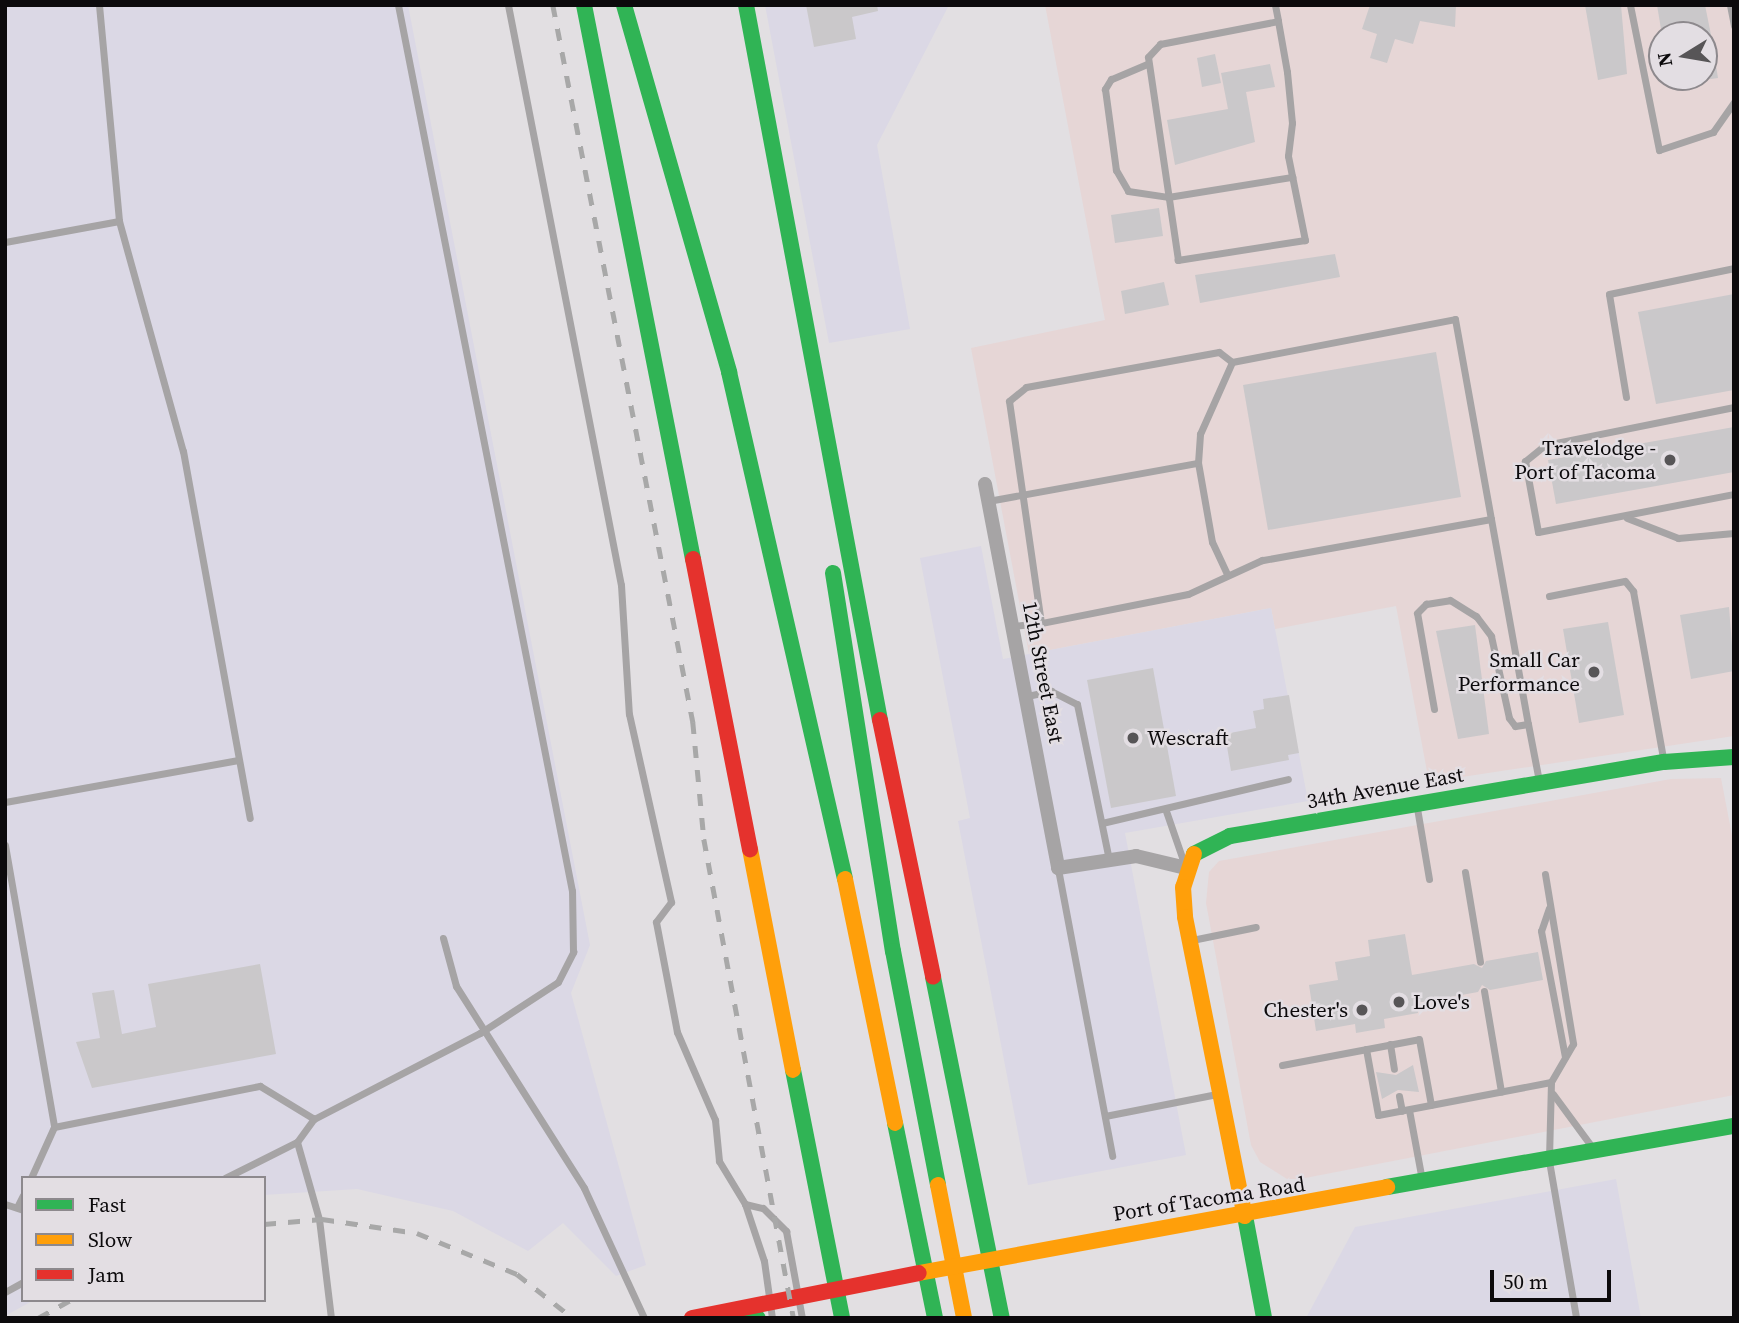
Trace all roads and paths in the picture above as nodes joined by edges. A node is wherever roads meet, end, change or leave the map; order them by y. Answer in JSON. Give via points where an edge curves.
{"nodes":[{"id":1,"x":99,"y":5,"type":"edge"},
{"id":2,"x":398,"y":5,"type":"edge"},
{"id":3,"x":508,"y":5,"type":"edge"},
{"id":4,"x":584,"y":5,"type":"edge"},
{"id":5,"x":624,"y":5,"type":"edge"},
{"id":6,"x":746,"y":5,"type":"edge"},
{"id":7,"x":1275,"y":5,"type":"edge"},
{"id":8,"x":1630,"y":5,"type":"edge"},
{"id":9,"x":1730,"y":5,"type":"edge"},
{"id":10,"x":1278,"y":21,"type":"junction"},
{"id":11,"x":1734,"y":26,"type":"edge"},
{"id":12,"x":1147,"y":64,"type":"junction"},
{"id":13,"x":1734,"y":102,"type":"edge"},
{"id":14,"x":767,"y":128,"type":"junction"},
{"id":15,"x":1292,"y":177,"type":"junction"},
{"id":16,"x":1168,"y":197,"type":"junction"},
{"id":17,"x":119,"y":221,"type":"junction"},
{"id":18,"x":5,"y":242,"type":"edge"},
{"id":19,"x":1734,"y":268,"type":"edge"},
{"id":20,"x":1232,"y":362,"type":"junction"},
{"id":21,"x":1626,"y":397,"type":"dead end"},
{"id":22,"x":1734,"y":407,"type":"edge"},
{"id":23,"x":1198,"y":463,"type":"junction"},
{"id":24,"x":985,"y":484,"type":"dead end"},
{"id":25,"x":1026,"y":491,"type":"junction"},
{"id":26,"x":1734,"y":494,"type":"edge"},
{"id":27,"x":989,"y":501,"type":"junction"},
{"id":28,"x":1627,"y":518,"type":"junction"},
{"id":29,"x":1491,"y":519,"type":"junction"},
{"id":30,"x":1734,"y":533,"type":"edge"},
{"id":31,"x":1227,"y":574,"type":"junction"},
{"id":32,"x":1549,"y":596,"type":"dead end"},
{"id":33,"x":1041,"y":623,"type":"junction"},
{"id":34,"x":1013,"y":626,"type":"junction"},
{"id":35,"x":1027,"y":696,"type":"junction"},
{"id":36,"x":1434,"y":709,"type":"dead end"},
{"id":37,"x":1528,"y":724,"type":"junction"},
{"id":38,"x":1734,"y":757,"type":"edge"},
{"id":39,"x":239,"y":760,"type":"junction"},
{"id":40,"x":1664,"y":762,"type":"junction"},
{"id":41,"x":1288,"y":779,"type":"dead end"},
{"id":42,"x":1539,"y":782,"type":"junction"},
{"id":43,"x":5,"y":802,"type":"edge"},
{"id":44,"x":1416,"y":804,"type":"junction"},
{"id":45,"x":1166,"y":811,"type":"junction"},
{"id":46,"x":250,"y":818,"type":"dead end"},
{"id":47,"x":1102,"y":824,"type":"junction"},
{"id":48,"x":5,"y":845,"type":"edge"},
{"id":49,"x":1110,"y":860,"type":"junction"},
{"id":50,"x":1058,"y":868,"type":"junction"},
{"id":51,"x":1186,"y":868,"type":"junction"},
{"id":52,"x":1465,"y":872,"type":"dead end"},
{"id":53,"x":1545,"y":874,"type":"dead end"},
{"id":54,"x":1429,"y":879,"type":"dead end"},
{"id":55,"x":1550,"y":905,"type":"junction"},
{"id":56,"x":1256,"y":927,"type":"dead end"},
{"id":57,"x":443,"y":938,"type":"dead end"},
{"id":58,"x":1189,"y":941,"type":"junction"},
{"id":59,"x":1480,"y":962,"type":"dead end"},
{"id":60,"x":1484,"y":990,"type":"dead end"},
{"id":61,"x":484,"y":1030,"type":"junction"},
{"id":62,"x":1390,"y":1044,"type":"junction"},
{"id":63,"x":1366,"y":1049,"type":"junction"},
{"id":64,"x":1565,"y":1058,"type":"junction"},
{"id":65,"x":1282,"y":1065,"type":"dead end"},
{"id":66,"x":1394,"y":1069,"type":"dead end"},
{"id":67,"x":1551,"y":1082,"type":"junction"},
{"id":68,"x":1501,"y":1092,"type":"junction"},
{"id":69,"x":1220,"y":1093,"type":"junction"},
{"id":70,"x":1553,"y":1094,"type":"junction"},
{"id":71,"x":1399,"y":1096,"type":"dead end"},
{"id":72,"x":1432,"y":1105,"type":"junction"},
{"id":73,"x":1405,"y":1111,"type":"junction"},
{"id":74,"x":1105,"y":1116,"type":"junction"},
{"id":75,"x":314,"y":1119,"type":"junction"},
{"id":76,"x":1734,"y":1126,"type":"edge"},
{"id":77,"x":54,"y":1127,"type":"junction"},
{"id":78,"x":297,"y":1142,"type":"junction"},
{"id":79,"x":1596,"y":1153,"type":"junction"},
{"id":80,"x":1112,"y":1156,"type":"dead end"},
{"id":81,"x":1549,"y":1161,"type":"junction"},
{"id":82,"x":32,"y":1176,"type":"edge"},
{"id":83,"x":229,"y":1176,"type":"edge"},
{"id":84,"x":1423,"y":1184,"type":"junction"},
{"id":85,"x":5,"y":1203,"type":"edge"},
{"id":86,"x":745,"y":1204,"type":"junction"},
{"id":87,"x":20,"y":1208,"type":"edge"},
{"id":88,"x":1245,"y":1216,"type":"junction"},
{"id":89,"x":21,"y":1283,"type":"edge"},
{"id":90,"x":836,"y":1290,"type":"junction"},
{"id":91,"x":5,"y":1292,"type":"edge"},
{"id":92,"x":736,"y":1310,"type":"junction"},
{"id":93,"x":331,"y":1318,"type":"edge"},
{"id":94,"x":644,"y":1318,"type":"edge"},
{"id":95,"x":692,"y":1318,"type":"edge"},
{"id":96,"x":758,"y":1318,"type":"edge"},
{"id":97,"x":772,"y":1318,"type":"edge"},
{"id":98,"x":802,"y":1318,"type":"edge"},
{"id":99,"x":842,"y":1318,"type":"edge"},
{"id":100,"x":935,"y":1318,"type":"edge"},
{"id":101,"x":964,"y":1318,"type":"edge"},
{"id":102,"x":1002,"y":1318,"type":"edge"},
{"id":103,"x":1264,"y":1318,"type":"edge"},
{"id":104,"x":1576,"y":1318,"type":"edge"}],
"edges":[{"from":1,"to":17,"type":"lane"},
{"from":2,"to":61,"type":"lane","via":[[572,891],[573,952],[558,982]]},
{"from":3,"to":86,"type":"lane","via":[[621,585],[629,714],[671,902],[656,922],[677,1032],[715,1120],[719,1161]]},
{"from":4,"to":90,"type":"main road"},
{"from":5,"to":100,"type":"main road","via":[[729,372],[807,694]]},
{"from":6,"to":14,"type":"main road"},
{"from":7,"to":10,"type":"lane"},
{"from":8,"to":13,"type":"lane","via":[[1658,150],[1713,132]]},
{"from":9,"to":11,"type":"lane"},
{"from":10,"to":12,"type":"lane","via":[[1160,44]]},
{"from":10,"to":15,"type":"lane","via":[[1292,122]]},
{"from":12,"to":16,"type":"lane"},
{"from":12,"to":16,"type":"lane","via":[[1111,79],[1104,102],[1121,181],[1143,198]]},
{"from":14,"to":101,"type":"main road","via":[[888,924]]},
{"from":14,"to":102,"type":"main road"},
{"from":15,"to":16,"type":"lane"},
{"from":15,"to":16,"type":"lane","via":[[1305,240],[1178,260]]},
{"from":17,"to":18,"type":"lane"},
{"from":17,"to":39,"type":"lane","via":[[183,451]]},
{"from":19,"to":21,"type":"lane","via":[[1609,294]]},
{"from":20,"to":23,"type":"lane","via":[[1200,434]]},
{"from":20,"to":25,"type":"lane","via":[[1219,352],[1026,387],[1011,396]]},
{"from":20,"to":29,"type":"lane","via":[[1455,319]]},
{"from":22,"to":28,"type":"lane","via":[[1545,445],[1525,461],[1538,532]]},
{"from":23,"to":25,"type":"lane"},
{"from":23,"to":31,"type":"lane","via":[[1212,542]]},
{"from":24,"to":27,"type":"street","name":"12th Street East"},
{"from":25,"to":27,"type":"lane"},
{"from":25,"to":33,"type":"lane","via":[[1030,573]]},
{"from":26,"to":28,"type":"lane"},
{"from":27,"to":34,"type":"street","name":"12th Street East"},
{"from":28,"to":30,"type":"lane","via":[[1678,538]]},
{"from":29,"to":31,"type":"lane","via":[[1262,560]]},
{"from":29,"to":37,"type":"lane"},
{"from":31,"to":33,"type":"lane","via":[[1188,594]]},
{"from":32,"to":40,"type":"lane","via":[[1625,581],[1633,590]]},
{"from":33,"to":34,"type":"lane"},
{"from":34,"to":35,"type":"street","name":"12th Street East"},
{"from":35,"to":47,"type":"lane","via":[[1051,691],[1077,704]]},
{"from":35,"to":50,"type":"street","name":"12th Street East"},
{"from":36,"to":37,"type":"lane","via":[[1417,613],[1426,604],[1450,600],[1476,616],[1491,636],[1509,718],[1515,726]]},
{"from":37,"to":42,"type":"lane"},
{"from":38,"to":40,"type":"main road","name":"34th Avenue East"},
{"from":39,"to":43,"type":"lane"},
{"from":39,"to":46,"type":"lane"},
{"from":40,"to":42,"type":"main road","name":"34th Avenue East"},
{"from":41,"to":45,"type":"lane","via":[[1203,796]]},
{"from":42,"to":44,"type":"main road","name":"34th Avenue East"},
{"from":44,"to":51,"type":"main road","name":"34th Avenue East","via":[[1230,836],[1195,853]]},
{"from":44,"to":54,"type":"lane"},
{"from":45,"to":47,"type":"lane"},
{"from":45,"to":51,"type":"lane"},
{"from":47,"to":49,"type":"lane"},
{"from":48,"to":77,"type":"lane"},
{"from":49,"to":50,"type":"street"},
{"from":49,"to":51,"type":"street","via":[[1159,858]]},
{"from":50,"to":74,"type":"lane"},
{"from":51,"to":58,"type":"main road"},
{"from":52,"to":59,"type":"lane"},
{"from":53,"to":55,"type":"lane"},
{"from":55,"to":64,"type":"lane","via":[[1541,931]]},
{"from":55,"to":64,"type":"lane","via":[[1573,1044]]},
{"from":56,"to":58,"type":"lane"},
{"from":57,"to":61,"type":"lane","via":[[456,986]]},
{"from":58,"to":69,"type":"main road"},
{"from":60,"to":68,"type":"lane"},
{"from":61,"to":75,"type":"lane"},
{"from":61,"to":94,"type":"lane","via":[[584,1188]]},
{"from":62,"to":63,"type":"lane"},
{"from":62,"to":66,"type":"lane"},
{"from":62,"to":72,"type":"lane","via":[[1419,1039]]},
{"from":63,"to":65,"type":"lane"},
{"from":63,"to":73,"type":"lane","via":[[1378,1115]]},
{"from":64,"to":67,"type":"lane"},
{"from":67,"to":68,"type":"lane"},
{"from":67,"to":70,"type":"lane"},
{"from":68,"to":72,"type":"lane"},
{"from":69,"to":74,"type":"lane"},
{"from":69,"to":88,"type":"main road"},
{"from":70,"to":79,"type":"lane"},
{"from":70,"to":81,"type":"lane"},
{"from":71,"to":73,"type":"lane"},
{"from":72,"to":73,"type":"lane"},
{"from":73,"to":84,"type":"lane"},
{"from":74,"to":80,"type":"lane"},
{"from":75,"to":77,"type":"lane","via":[[260,1086]]},
{"from":75,"to":78,"type":"lane"},
{"from":76,"to":79,"type":"main road","name":"Port of Tacoma Road"},
{"from":77,"to":82,"type":"lane"},
{"from":78,"to":83,"type":"lane"},
{"from":78,"to":93,"type":"lane","via":[[318,1219]]},
{"from":79,"to":81,"type":"main road","name":"Port of Tacoma Road"},
{"from":81,"to":84,"type":"main road","name":"Port of Tacoma Road"},
{"from":81,"to":104,"type":"lane"},
{"from":84,"to":88,"type":"main road","name":"Port of Tacoma Road"},
{"from":85,"to":87,"type":"lane"},
{"from":86,"to":97,"type":"lane","via":[[764,1261]]},
{"from":86,"to":98,"type":"lane","via":[[762,1208],[786,1231]]},
{"from":88,"to":90,"type":"main road","name":"Port of Tacoma Road","via":[[1140,1230]]},
{"from":88,"to":103,"type":"main road"},
{"from":89,"to":91,"type":"lane"},
{"from":90,"to":92,"type":"main road","name":"Port of Tacoma Road"},
{"from":90,"to":99,"type":"main road"},
{"from":92,"to":95,"type":"main road","name":"Port of Tacoma Road"},
{"from":92,"to":96,"type":"main road"}]}
